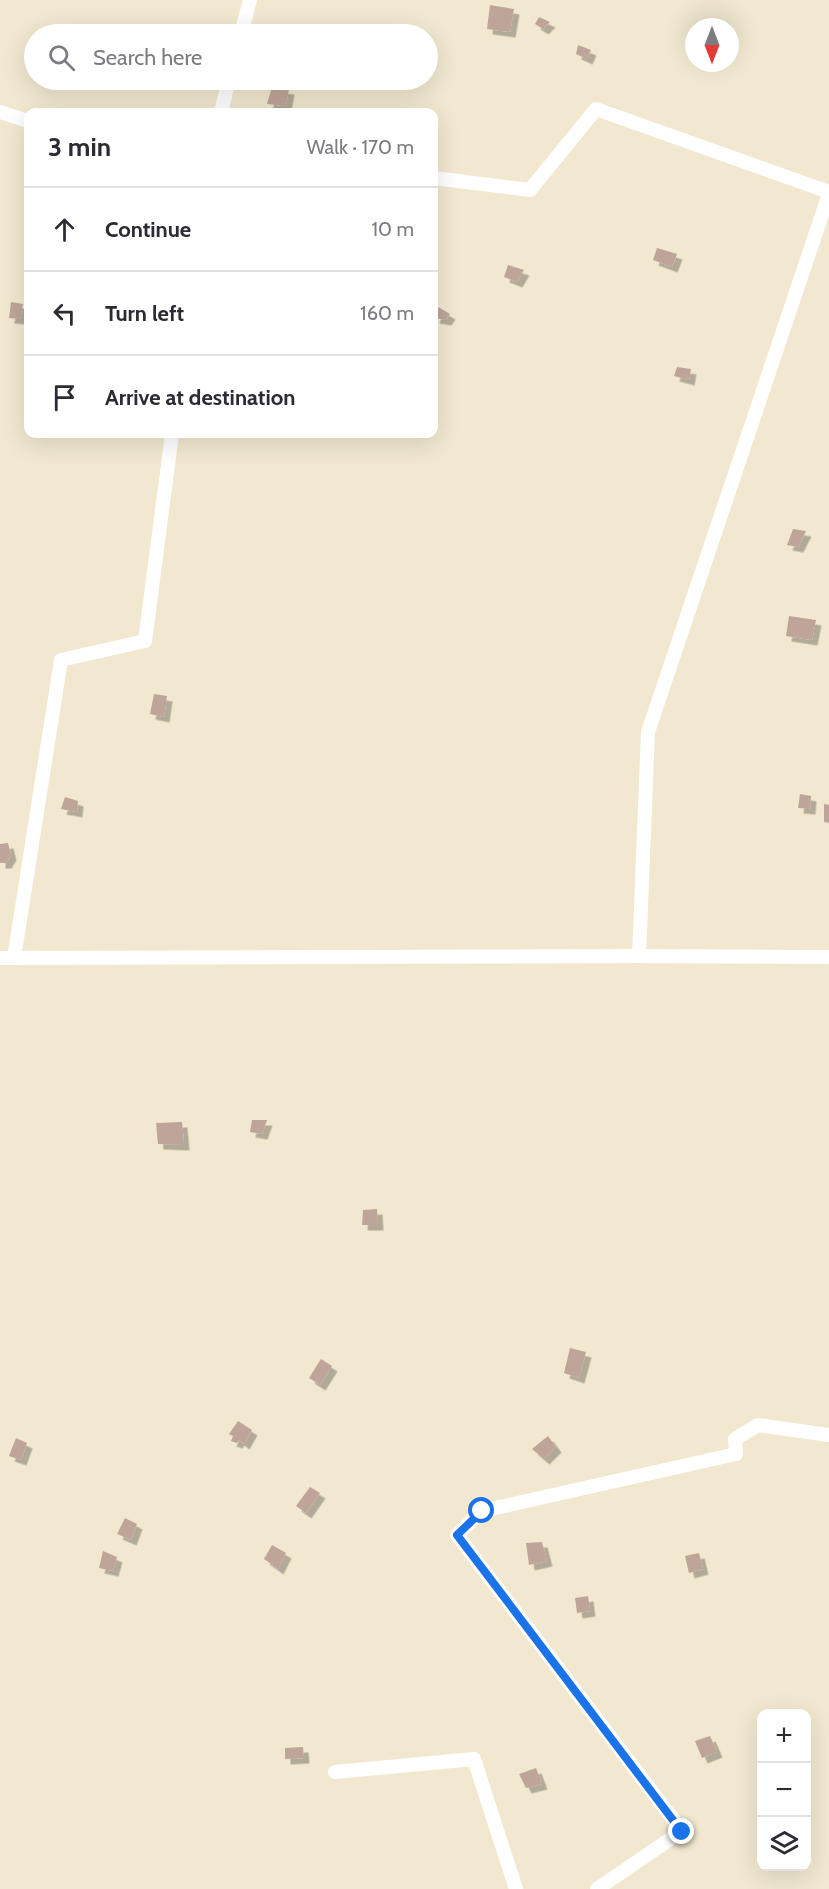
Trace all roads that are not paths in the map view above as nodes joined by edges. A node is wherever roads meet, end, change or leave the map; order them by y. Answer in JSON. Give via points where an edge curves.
{"nodes":[{"id":1,"x":250,"y":0,"type":"edge"},
{"id":2,"x":244,"y":24,"type":"edge"},
{"id":3,"x":226,"y":90,"type":"edge"},
{"id":4,"x":222,"y":108,"type":"edge"},
{"id":5,"x":0,"y":112,"type":"edge"},
{"id":6,"x":24,"y":120,"type":"edge"},
{"id":7,"x":438,"y":178,"type":"edge"},
{"id":8,"x":829,"y":193,"type":"edge"},
{"id":9,"x":827,"y":208,"type":"edge"},
{"id":10,"x":171,"y":438,"type":"edge"},
{"id":11,"x":639,"y":956,"type":"junction"},
{"id":12,"x":829,"y":957,"type":"edge"},
{"id":13,"x":7,"y":958,"type":"edge"},
{"id":14,"x":829,"y":1435,"type":"edge"},
{"id":15,"x":335,"y":1773,"type":"dead end"},
{"id":16,"x":516,"y":1889,"type":"edge"},
{"id":17,"x":597,"y":1889,"type":"edge"}],
"edges":[{"from":1,"to":2,"type":"street"},
{"from":3,"to":4,"type":"street"},
{"from":5,"to":6,"type":"street"},
{"from":7,"to":8,"type":"street","via":[[530,190],[596,109]]},
{"from":8,"to":9,"type":"street"},
{"from":9,"to":11,"type":"street","via":[[648,732]]},
{"from":10,"to":13,"type":"street","via":[[145,641],[61,660]]},
{"from":11,"to":12,"type":"street"},
{"from":11,"to":13,"type":"street"},
{"from":14,"to":17,"type":"street","via":[[758,1425],[735,1439],[736,1454],[482,1511],[457,1535],[682,1832]]},
{"from":15,"to":16,"type":"street","via":[[474,1759]]}]}
